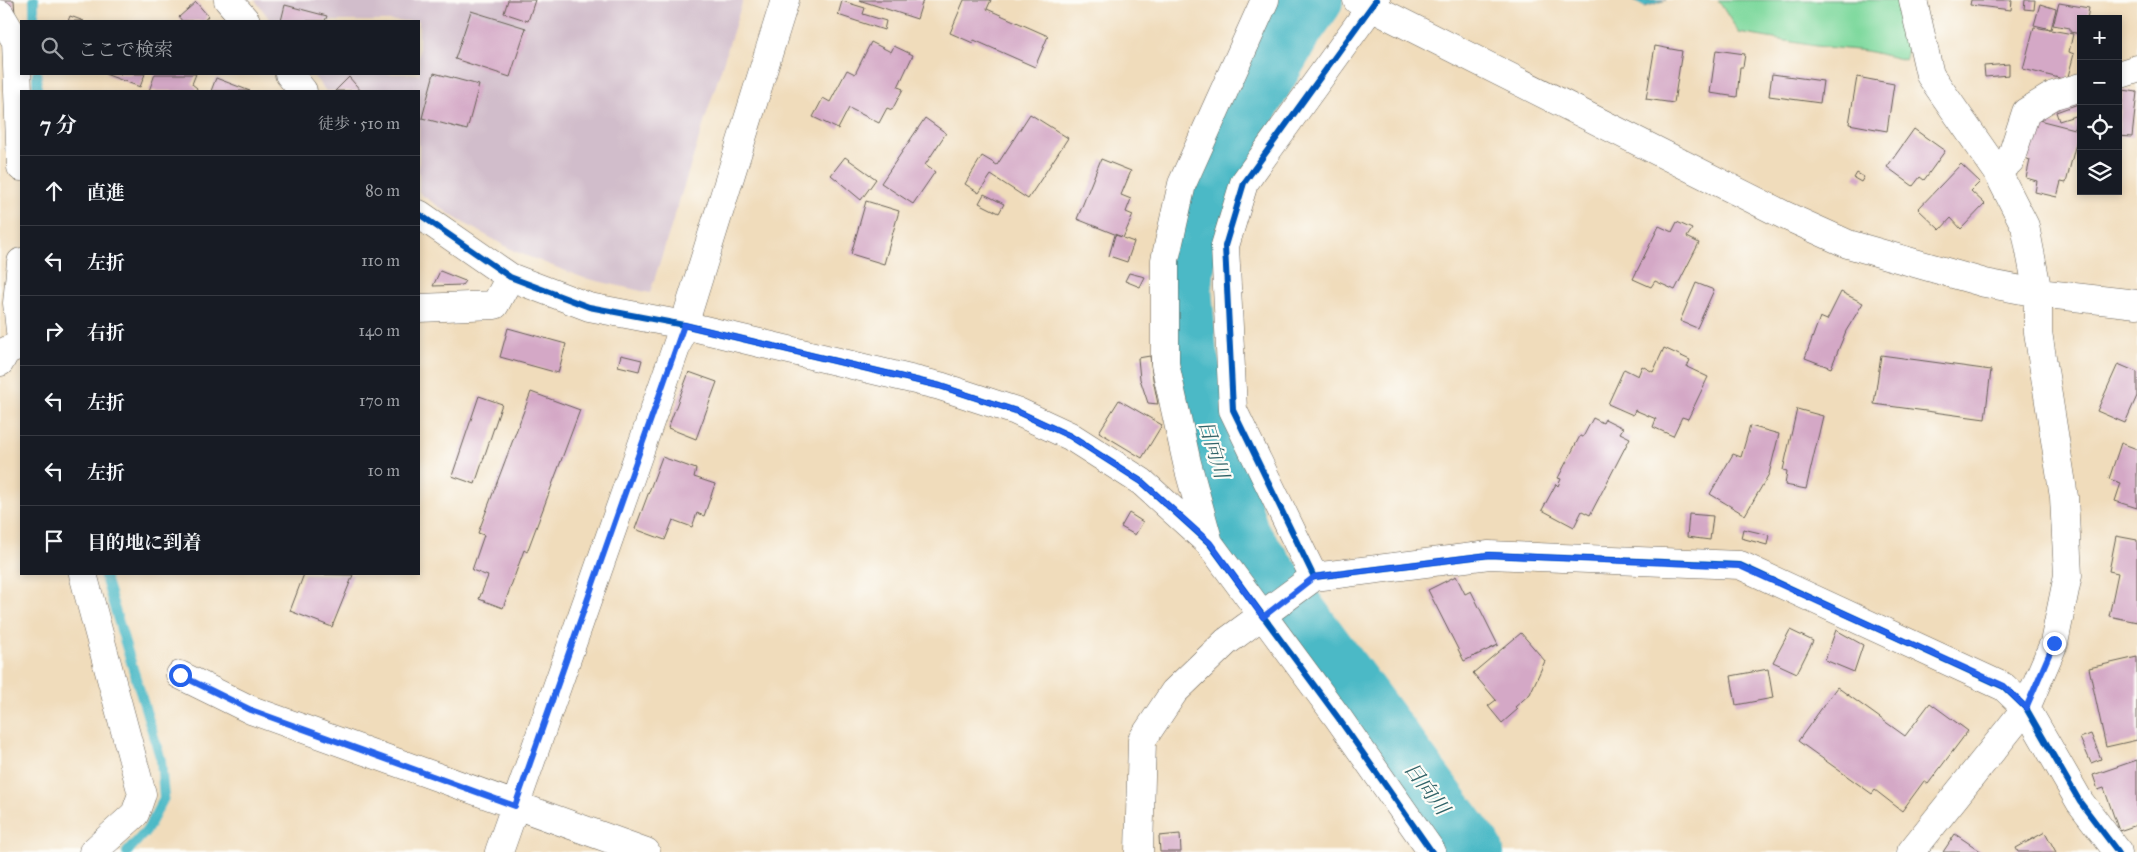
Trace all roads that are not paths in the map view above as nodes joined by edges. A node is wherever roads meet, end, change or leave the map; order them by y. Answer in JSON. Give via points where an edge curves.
{"nodes":[{"id":1,"x":228,"y":0,"type":"edge"},
{"id":2,"x":785,"y":0,"type":"edge"},
{"id":3,"x":1265,"y":0,"type":"edge"},
{"id":4,"x":1913,"y":0,"type":"edge"},
{"id":5,"x":1369,"y":2,"type":"edge"},
{"id":6,"x":0,"y":14,"type":"edge"},
{"id":7,"x":245,"y":20,"type":"edge"},
{"id":8,"x":2137,"y":69,"type":"edge"},
{"id":9,"x":2122,"y":74,"type":"edge"},
{"id":10,"x":290,"y":75,"type":"edge"},
{"id":11,"x":2077,"y":88,"type":"edge"},
{"id":12,"x":302,"y":90,"type":"edge"},
{"id":13,"x":20,"y":142,"type":"edge"},
{"id":14,"x":1997,"y":171,"type":"junction"},
{"id":15,"x":420,"y":215,"type":"edge"},
{"id":16,"x":20,"y":272,"type":"edge"},
{"id":17,"x":510,"y":277,"type":"junction"},
{"id":18,"x":2038,"y":293,"type":"junction"},
{"id":19,"x":2137,"y":304,"type":"edge"},
{"id":20,"x":420,"y":308,"type":"edge"},
{"id":21,"x":684,"y":325,"type":"junction"},
{"id":22,"x":20,"y":331,"type":"edge"},
{"id":23,"x":20,"y":344,"type":"edge"},
{"id":24,"x":0,"y":362,"type":"edge"},
{"id":25,"x":1210,"y":543,"type":"junction"},
{"id":26,"x":83,"y":575,"type":"edge"},
{"id":27,"x":1314,"y":577,"type":"junction"},
{"id":28,"x":1263,"y":617,"type":"junction"},
{"id":29,"x":180,"y":675,"type":"dead end"},
{"id":30,"x":2026,"y":708,"type":"junction"},
{"id":31,"x":515,"y":806,"type":"junction"},
{"id":32,"x":93,"y":852,"type":"edge"},
{"id":33,"x":499,"y":852,"type":"edge"},
{"id":34,"x":646,"y":852,"type":"edge"},
{"id":35,"x":1139,"y":852,"type":"edge"},
{"id":36,"x":1432,"y":852,"type":"edge"},
{"id":37,"x":1911,"y":852,"type":"edge"},
{"id":38,"x":2118,"y":852,"type":"edge"}],
"edges":[{"from":1,"to":7,"type":"street"},
{"from":2,"to":21,"type":"street"},
{"from":3,"to":25,"type":"street","via":[[1182,184],[1166,260],[1165,364],[1187,463]]},
{"from":4,"to":14,"type":"street","via":[[1930,75]]},
{"from":5,"to":18,"type":"street","via":[[1766,207],[1848,244],[1985,282]]},
{"from":5,"to":27,"type":"street","via":[[1244,183],[1226,246],[1233,410]]},
{"from":6,"to":13,"type":"street","via":[[16,41]]},
{"from":8,"to":9,"type":"street"},
{"from":10,"to":12,"type":"street"},
{"from":11,"to":14,"type":"street","via":[[2054,95],[2026,112],[2010,161]]},
{"from":14,"to":18,"type":"street","via":[[2025,226]]},
{"from":15,"to":17,"type":"street"},
{"from":16,"to":22,"type":"street","via":[[17,303]]},
{"from":17,"to":20,"type":"street","via":[[495,305]]},
{"from":17,"to":21,"type":"street","via":[[589,307]]},
{"from":18,"to":19,"type":"street"},
{"from":18,"to":30,"type":"street","via":[[2038,332],[2064,497],[2068,575],[2054,643]]},
{"from":21,"to":25,"type":"street","via":[[940,386],[1016,411],[1070,436],[1142,482]]},
{"from":21,"to":31,"type":"street"},
{"from":23,"to":24,"type":"street","via":[[6,351]]},
{"from":25,"to":28,"type":"street"},
{"from":26,"to":32,"type":"street","via":[[142,794],[134,814]]},
{"from":27,"to":28,"type":"street"},
{"from":27,"to":30,"type":"street","via":[[1489,555],[1740,566],[2004,686]]},
{"from":28,"to":35,"type":"street","via":[[1226,642],[1174,692],[1142,740]]},
{"from":28,"to":36,"type":"street"},
{"from":29,"to":31,"type":"street","via":[[251,710]]},
{"from":30,"to":37,"type":"street"},
{"from":30,"to":38,"type":"street","via":[[2080,802]]},
{"from":31,"to":33,"type":"street"},
{"from":31,"to":34,"type":"street"}]}
